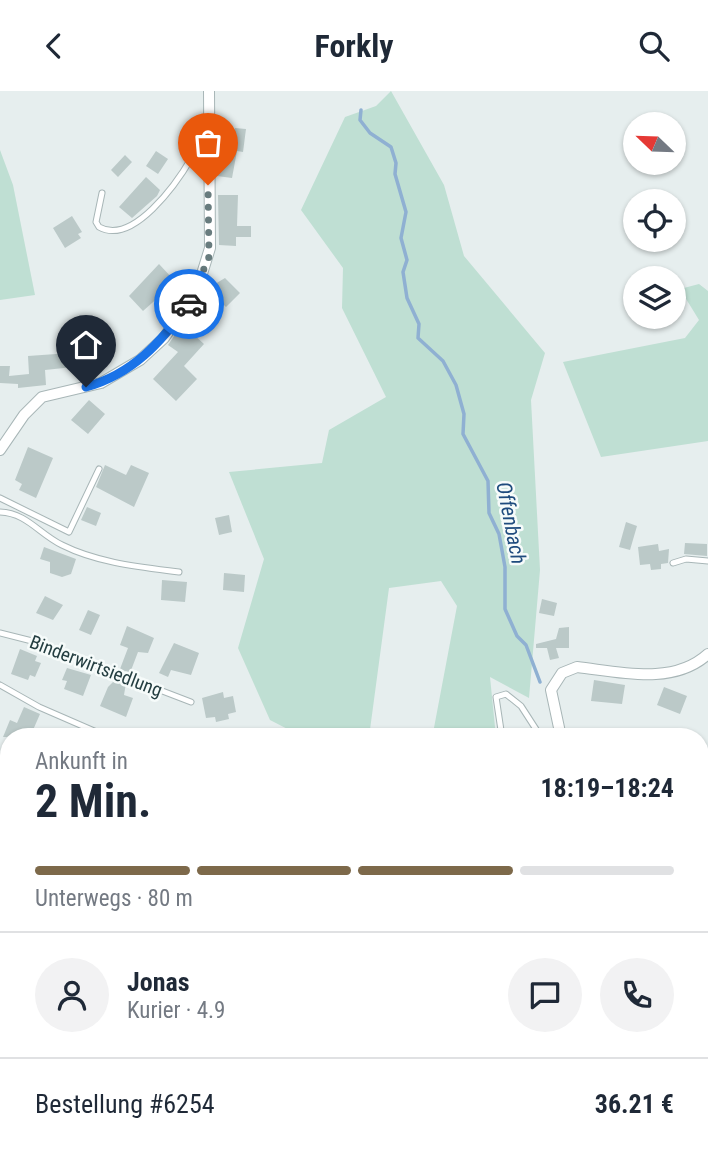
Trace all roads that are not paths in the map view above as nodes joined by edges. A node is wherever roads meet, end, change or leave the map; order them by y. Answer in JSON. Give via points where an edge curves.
{"nodes":[{"id":1,"x":209,"y":91,"type":"edge"},
{"id":2,"x":208,"y":128,"type":"junction"},
{"id":3,"x":102,"y":193,"type":"dead end"},
{"id":4,"x":0,"y":450,"type":"edge"},
{"id":5,"x":99,"y":469,"type":"dead end"},
{"id":6,"x":0,"y":498,"type":"edge"},
{"id":7,"x":0,"y":512,"type":"edge"},
{"id":8,"x":708,"y":561,"type":"edge"},
{"id":9,"x":673,"y":563,"type":"dead end"},
{"id":10,"x":179,"y":572,"type":"dead end"},
{"id":11,"x":0,"y":633,"type":"edge"},
{"id":12,"x":708,"y":654,"type":"edge"},
{"id":13,"x":0,"y":685,"type":"edge"},
{"id":14,"x":191,"y":702,"type":"dead end"},
{"id":15,"x":87,"y":728,"type":"edge"},
{"id":16,"x":500,"y":728,"type":"edge"},
{"id":17,"x":535,"y":728,"type":"edge"},
{"id":18,"x":559,"y":728,"type":"edge"}],
"edges":[{"from":1,"to":2,"type":"street"},
{"from":2,"to":3,"type":"lane","via":[[178,178],[130,228],[110,231],[99,227]]},
{"from":2,"to":4,"type":"street","via":[[210,248],[189,304],[151,351],[116,375],[42,397]]},
{"from":5,"to":6,"type":"lane","via":[[69,532]]},
{"from":7,"to":10,"type":"lane","via":[[26,519],[62,545],[107,561]]},
{"from":8,"to":9,"type":"lane"},
{"from":11,"to":14,"type":"lane","name":"Binderwirtsiedlung"},
{"from":12,"to":18,"type":"street","via":[[669,674],[577,667],[562,673],[551,690]]},
{"from":13,"to":15,"type":"lane"},
{"from":16,"to":17,"type":"lane","via":[[496,698],[506,694],[522,706]]}]}
